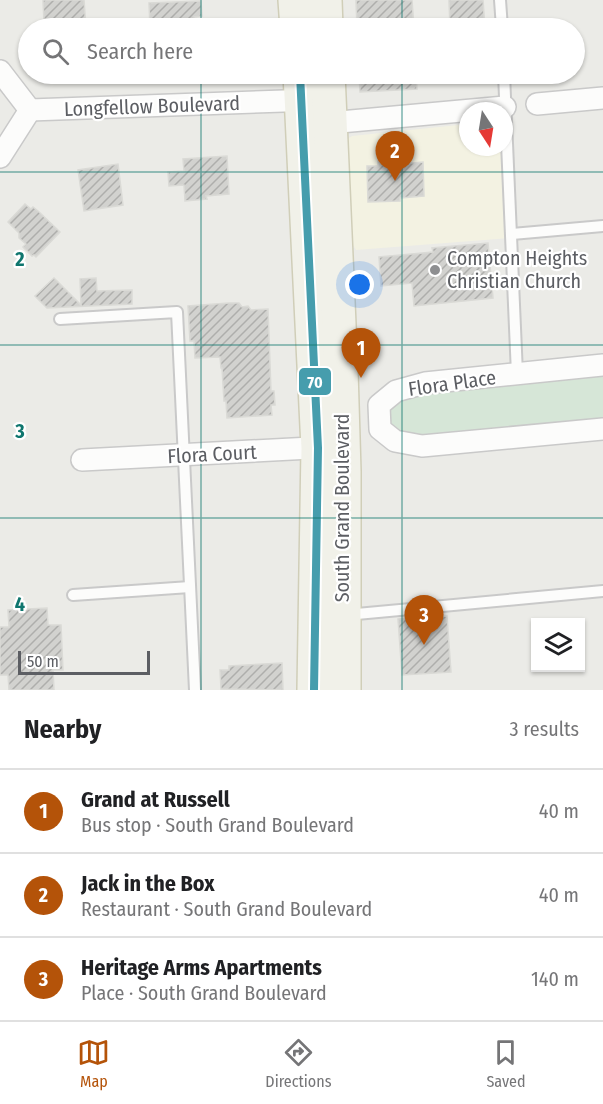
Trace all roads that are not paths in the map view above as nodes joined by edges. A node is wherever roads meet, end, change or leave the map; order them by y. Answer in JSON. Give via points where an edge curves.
{"nodes":[{"id":1,"x":295,"y":0,"type":"edge"},
{"id":2,"x":325,"y":0,"type":"edge"},
{"id":3,"x":500,"y":0,"type":"edge"},
{"id":4,"x":296,"y":18,"type":"edge"},
{"id":5,"x":326,"y":18,"type":"edge"},
{"id":6,"x":501,"y":18,"type":"edge"},
{"id":7,"x":0,"y":71,"type":"edge"},
{"id":8,"x":505,"y":84,"type":"edge"},
{"id":9,"x":603,"y":98,"type":"edge"},
{"id":10,"x":315,"y":99,"type":"edge"},
{"id":11,"x":506,"y":102,"type":"edge"},
{"id":12,"x":537,"y":104,"type":"dead end"},
{"id":13,"x":459,"y":105,"type":"edge"},
{"id":14,"x":30,"y":110,"type":"junction"},
{"id":15,"x":508,"y":156,"type":"edge"},
{"id":16,"x":0,"y":157,"type":"edge"},
{"id":17,"x":603,"y":226,"type":"edge"},
{"id":18,"x":512,"y":234,"type":"junction"},
{"id":19,"x":60,"y":319,"type":"dead end"},
{"id":20,"x":603,"y":365,"type":"edge"},
{"id":21,"x":517,"y":374,"type":"junction"},
{"id":22,"x":603,"y":429,"type":"edge"},
{"id":23,"x":330,"y":447,"type":"junction"},
{"id":24,"x":184,"y":455,"type":"junction"},
{"id":25,"x":82,"y":460,"type":"dead end"},
{"id":26,"x":190,"y":587,"type":"junction"},
{"id":27,"x":603,"y":591,"type":"edge"},
{"id":28,"x":73,"y":595,"type":"dead end"},
{"id":29,"x":343,"y":615,"type":"junction"},
{"id":30,"x":195,"y":690,"type":"edge"},
{"id":31,"x":314,"y":690,"type":"edge"},
{"id":32,"x":344,"y":690,"type":"edge"}],
"edges":[{"from":1,"to":4,"type":"main road"},
{"from":2,"to":5,"type":"main road"},
{"from":3,"to":6,"type":"lane"},
{"from":7,"to":14,"type":"street"},
{"from":8,"to":11,"type":"lane"},
{"from":9,"to":12,"type":"street"},
{"from":10,"to":13,"type":"street","name":"Longfellow Boulevard"},
{"from":10,"to":14,"type":"street","name":"Longfellow Boulevard"},
{"from":10,"to":23,"type":"main road","name":"South Grand Boulevard"},
{"from":14,"to":16,"type":"street"},
{"from":15,"to":18,"type":"lane"},
{"from":17,"to":18,"type":"lane"},
{"from":18,"to":21,"type":"lane"},
{"from":19,"to":24,"type":"lane","via":[[177,312]]},
{"from":20,"to":21,"type":"street","name":"Flora Place"},
{"from":21,"to":22,"type":"street","name":"Flora Place","via":[[425,383],[396,391],[379,405],[380,429],[395,441],[422,446]]},
{"from":23,"to":24,"type":"street","name":"Flora Court"},
{"from":23,"to":29,"type":"main road","name":"South Grand Boulevard"},
{"from":23,"to":31,"type":"main road","name":"South Grand Boulevard"},
{"from":24,"to":25,"type":"street","name":"Flora Court"},
{"from":24,"to":26,"type":"lane"},
{"from":26,"to":28,"type":"lane"},
{"from":26,"to":30,"type":"lane"},
{"from":27,"to":29,"type":"lane"},
{"from":29,"to":32,"type":"main road","name":"South Grand Boulevard"}]}
